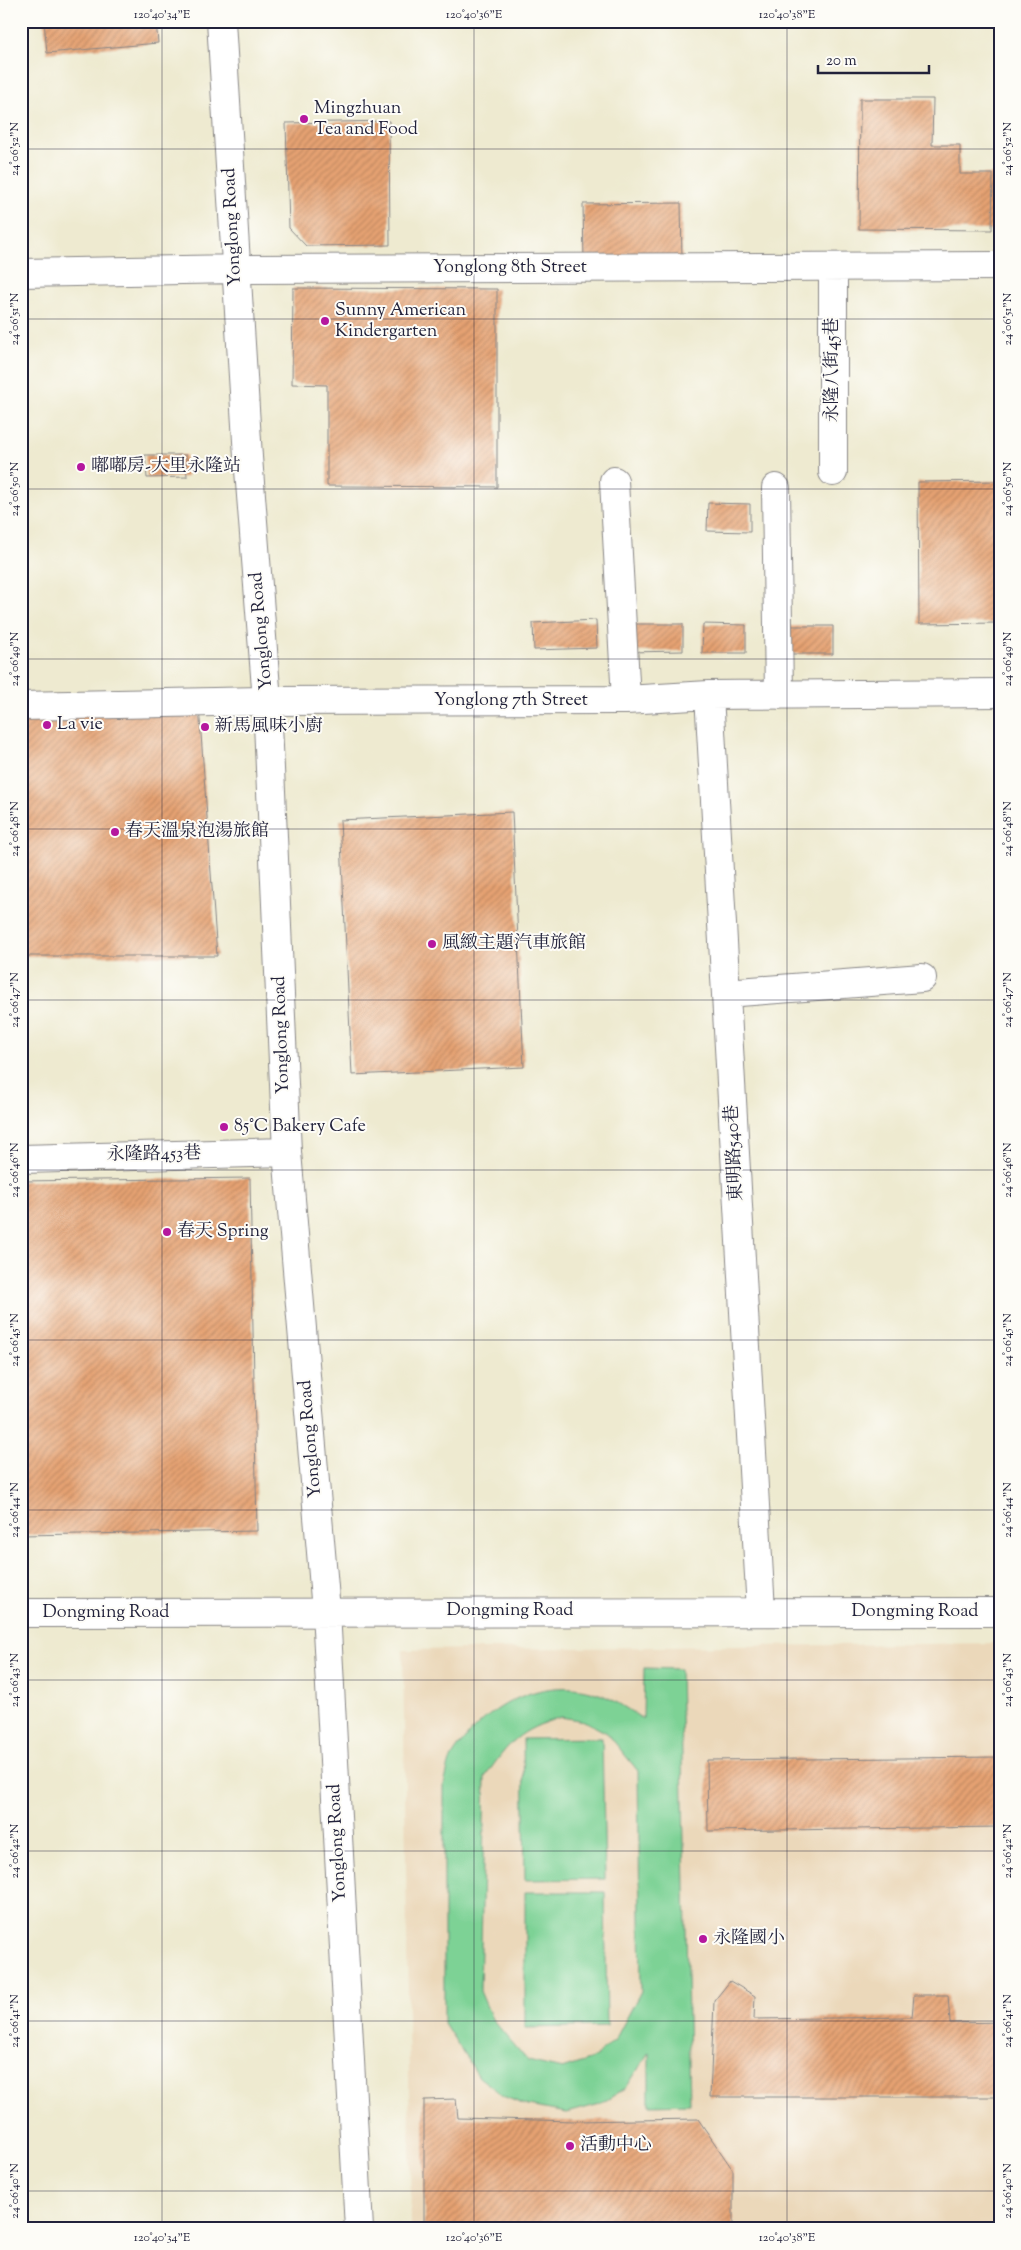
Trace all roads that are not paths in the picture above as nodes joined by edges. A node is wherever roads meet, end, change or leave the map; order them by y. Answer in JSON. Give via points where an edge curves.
{"nodes":[{"id":1,"x":221,"y":21,"type":"edge"},
{"id":2,"x":1000,"y":266,"type":"edge"},
{"id":3,"x":833,"y":268,"type":"junction"},
{"id":4,"x":236,"y":269,"type":"junction"},
{"id":5,"x":21,"y":273,"type":"edge"},
{"id":6,"x":832,"y":472,"type":"dead end"},
{"id":7,"x":614,"y":481,"type":"dead end"},
{"id":8,"x":776,"y":488,"type":"dead end"},
{"id":9,"x":1000,"y":693,"type":"edge"},
{"id":10,"x":709,"y":695,"type":"junction"},
{"id":11,"x":778,"y":695,"type":"junction"},
{"id":12,"x":626,"y":700,"type":"junction"},
{"id":13,"x":267,"y":701,"type":"junction"},
{"id":14,"x":21,"y":706,"type":"edge"},
{"id":15,"x":922,"y":978,"type":"dead end"},
{"id":16,"x":726,"y":993,"type":"junction"},
{"id":17,"x":287,"y":1152,"type":"junction"},
{"id":18,"x":21,"y":1158,"type":"edge"},
{"id":19,"x":761,"y":1611,"type":"junction"},
{"id":20,"x":326,"y":1612,"type":"junction"},
{"id":21,"x":1000,"y":1612,"type":"edge"},
{"id":22,"x":21,"y":1613,"type":"edge"},
{"id":23,"x":359,"y":2229,"type":"edge"}],
"edges":[{"from":1,"to":4,"type":"street","name":"Yonglong Road"},
{"from":2,"to":3,"type":"street","name":"Yonglong 8th Street"},
{"from":3,"to":4,"type":"street","name":"Yonglong 8th Street"},
{"from":3,"to":6,"type":"street","name":"永隆八街45巷"},
{"from":4,"to":5,"type":"street","name":"Yonglong 8th Street"},
{"from":4,"to":13,"type":"street","name":"Yonglong Road"},
{"from":7,"to":12,"type":"street"},
{"from":8,"to":11,"type":"street"},
{"from":9,"to":11,"type":"street","name":"Yonglong 7th Street"},
{"from":10,"to":11,"type":"street","name":"Yonglong 7th Street"},
{"from":10,"to":12,"type":"street","name":"Yonglong 7th Street"},
{"from":10,"to":16,"type":"street","name":"東明路540巷"},
{"from":12,"to":13,"type":"street","name":"Yonglong 7th Street"},
{"from":13,"to":14,"type":"street","name":"Yonglong 7th Street"},
{"from":13,"to":17,"type":"street","name":"Yonglong Road"},
{"from":15,"to":16,"type":"street"},
{"from":16,"to":19,"type":"street","name":"東明路540巷"},
{"from":17,"to":18,"type":"street","name":"永隆路453巷"},
{"from":17,"to":20,"type":"street","name":"Yonglong Road"},
{"from":19,"to":20,"type":"street","name":"Dongming Road"},
{"from":19,"to":21,"type":"street","name":"Dongming Road"},
{"from":20,"to":22,"type":"street","name":"Dongming Road"},
{"from":20,"to":23,"type":"street","name":"Yonglong Road"}]}
